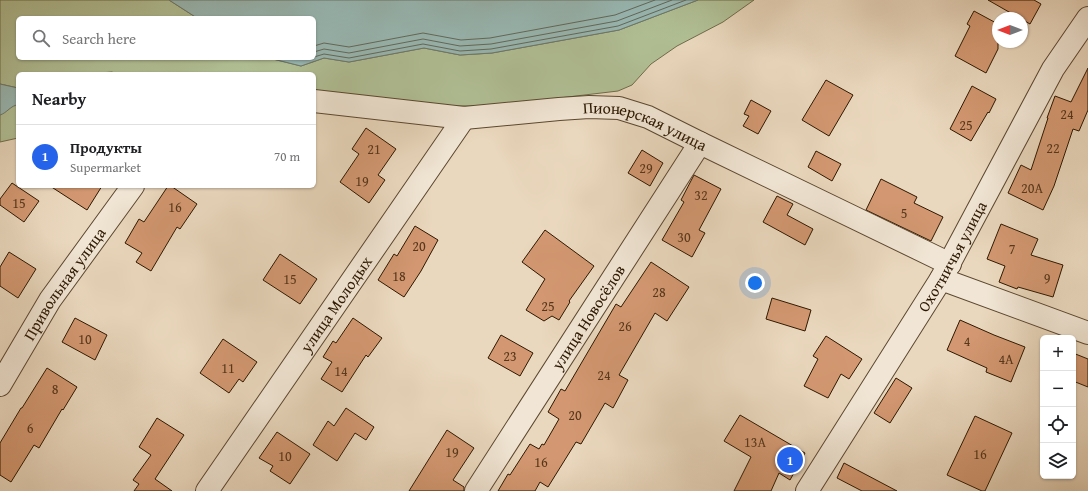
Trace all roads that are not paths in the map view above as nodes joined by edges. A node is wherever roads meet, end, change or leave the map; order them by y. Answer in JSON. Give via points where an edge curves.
{"nodes":[{"id":1,"x":1088,"y":18,"type":"edge"},
{"id":2,"x":316,"y":101,"type":"edge"},
{"id":3,"x":464,"y":118,"type":"junction"},
{"id":4,"x":700,"y":143,"type":"junction"},
{"id":5,"x":132,"y":188,"type":"edge"},
{"id":6,"x":946,"y":271,"type":"junction"},
{"id":7,"x":1088,"y":333,"type":"edge"},
{"id":8,"x":0,"y":385,"type":"edge"},
{"id":9,"x":207,"y":491,"type":"edge"},
{"id":10,"x":476,"y":491,"type":"edge"},
{"id":11,"x":807,"y":491,"type":"edge"}],
"edges":[{"from":1,"to":6,"type":"street","name":"Охотничья улица","via":[[1053,69]]},
{"from":2,"to":3,"type":"street","name":"Пионерская улица"},
{"from":3,"to":4,"type":"street","name":"Пионерская улица","via":[[566,108],[619,108],[648,116]]},
{"from":3,"to":9,"type":"street","name":"улица Молодых"},
{"from":4,"to":6,"type":"street","name":"Пионерская улица"},
{"from":4,"to":10,"type":"street","name":"улица Новосёлов"},
{"from":5,"to":8,"type":"street","name":"Привольная улица","via":[[50,300]]},
{"from":6,"to":7,"type":"street","name":"Пионерская улица"},
{"from":6,"to":11,"type":"street","name":"Охотничья улица"}]}
